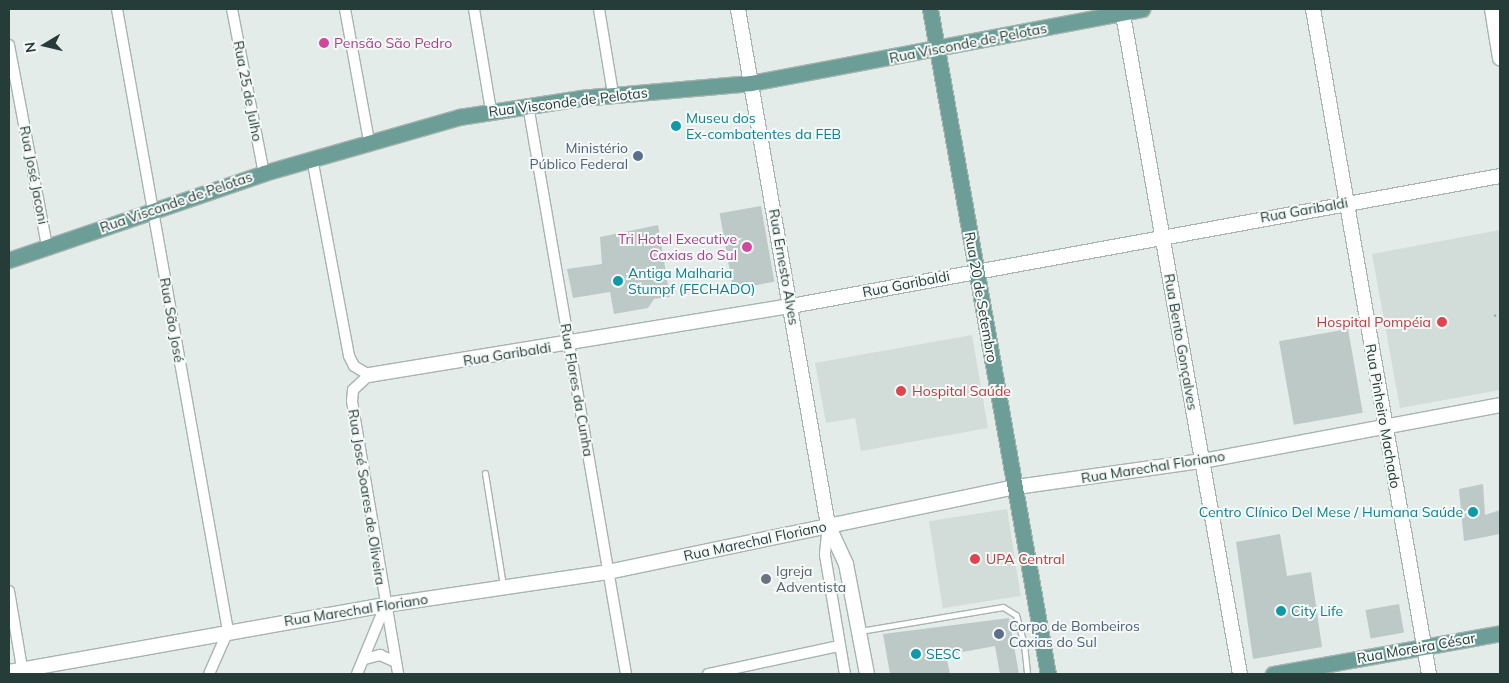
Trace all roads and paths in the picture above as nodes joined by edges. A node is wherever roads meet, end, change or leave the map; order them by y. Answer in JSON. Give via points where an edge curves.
{"nodes":[{"id":1,"x":117,"y":9,"type":"edge"},
{"id":2,"x":232,"y":9,"type":"edge"},
{"id":3,"x":345,"y":9,"type":"edge"},
{"id":4,"x":474,"y":9,"type":"edge"},
{"id":5,"x":599,"y":9,"type":"edge"},
{"id":6,"x":738,"y":9,"type":"edge"},
{"id":7,"x":930,"y":9,"type":"edge"},
{"id":8,"x":1142,"y":9,"type":"edge"},
{"id":9,"x":1313,"y":9,"type":"edge"},
{"id":10,"x":1492,"y":9,"type":"edge"},
{"id":11,"x":1122,"y":10,"type":"edge"},
{"id":12,"x":9,"y":45,"type":"edge"},
{"id":13,"x":938,"y":50,"type":"junction"},
{"id":14,"x":1500,"y":58,"type":"edge"},
{"id":15,"x":752,"y":83,"type":"junction"},
{"id":16,"x":613,"y":94,"type":"junction"},
{"id":17,"x":528,"y":105,"type":"junction"},
{"id":18,"x":491,"y":110,"type":"junction"},
{"id":19,"x":370,"y":141,"type":"junction"},
{"id":20,"x":312,"y":158,"type":"junction"},
{"id":21,"x":264,"y":173,"type":"junction"},
{"id":22,"x":1500,"y":176,"type":"edge"},
{"id":23,"x":1345,"y":203,"type":"junction"},
{"id":24,"x":152,"y":209,"type":"junction"},
{"id":25,"x":1162,"y":235,"type":"junction"},
{"id":26,"x":47,"y":246,"type":"junction"},
{"id":27,"x":9,"y":260,"type":"edge"},
{"id":28,"x":976,"y":270,"type":"junction"},
{"id":29,"x":791,"y":306,"type":"junction"},
{"id":30,"x":1500,"y":314,"type":"edge"},
{"id":31,"x":1494,"y":316,"type":"dead end"},
{"id":32,"x":570,"y":344,"type":"junction"},
{"id":33,"x":369,"y":375,"type":"junction"},
{"id":34,"x":1500,"y":405,"type":"edge"},
{"id":35,"x":1385,"y":425,"type":"junction"},
{"id":36,"x":1202,"y":461,"type":"junction"},
{"id":37,"x":485,"y":473,"type":"dead end"},
{"id":38,"x":1016,"y":487,"type":"junction"},
{"id":39,"x":828,"y":525,"type":"junction"},
{"id":40,"x":608,"y":572,"type":"junction"},
{"id":41,"x":504,"y":587,"type":"junction"},
{"id":42,"x":9,"y":592,"type":"edge"},
{"id":43,"x":385,"y":605,"type":"junction"},
{"id":44,"x":228,"y":631,"type":"junction"},
{"id":45,"x":860,"y":631,"type":"junction"},
{"id":46,"x":1500,"y":633,"type":"edge"},
{"id":47,"x":1042,"y":643,"type":"junction"},
{"id":48,"x":1024,"y":644,"type":"junction"},
{"id":49,"x":839,"y":646,"type":"junction"},
{"id":50,"x":1424,"y":646,"type":"junction"},
{"id":51,"x":365,"y":659,"type":"junction"},
{"id":52,"x":396,"y":662,"type":"junction"},
{"id":53,"x":18,"y":672,"type":"edge"},
{"id":54,"x":210,"y":674,"type":"edge"},
{"id":55,"x":357,"y":674,"type":"edge"},
{"id":56,"x":398,"y":674,"type":"edge"},
{"id":57,"x":626,"y":674,"type":"edge"},
{"id":58,"x":708,"y":674,"type":"edge"},
{"id":59,"x":845,"y":674,"type":"edge"},
{"id":60,"x":867,"y":674,"type":"edge"},
{"id":61,"x":1027,"y":674,"type":"edge"},
{"id":62,"x":1048,"y":674,"type":"edge"},
{"id":63,"x":1240,"y":674,"type":"edge"},
{"id":64,"x":1273,"y":674,"type":"edge"},
{"id":65,"x":1430,"y":674,"type":"edge"}],
"edges":[{"from":1,"to":24,"type":"street","name":"Rua São José"},
{"from":2,"to":21,"type":"street","name":"Rua 25 de Julho"},
{"from":3,"to":19,"type":"street"},
{"from":4,"to":18,"type":"street"},
{"from":5,"to":16,"type":"street"},
{"from":6,"to":15,"type":"street","name":"Rua Ernesto Alves"},
{"from":7,"to":13,"type":"main road","name":"Rua 20 de Setembro"},
{"from":8,"to":11,"type":"main road","name":"Rua Visconde de Pelotas"},
{"from":9,"to":23,"type":"street","name":"Rua Pinheiro Machado"},
{"from":10,"to":14,"type":"street"},
{"from":11,"to":13,"type":"main road","name":"Rua Visconde de Pelotas"},
{"from":11,"to":25,"type":"street","name":"Rua Bento Gonçalves"},
{"from":12,"to":26,"type":"street","name":"Rua José Jaconi"},
{"from":13,"to":15,"type":"main road","name":"Rua Visconde de Pelotas"},
{"from":13,"to":28,"type":"main road","name":"Rua 20 de Setembro"},
{"from":15,"to":16,"type":"main road","name":"Rua Visconde de Pelotas"},
{"from":15,"to":29,"type":"street","name":"Rua Ernesto Alves"},
{"from":16,"to":17,"type":"main road","name":"Rua Visconde de Pelotas"},
{"from":17,"to":18,"type":"main road","name":"Rua Visconde de Pelotas"},
{"from":17,"to":32,"type":"street","name":"Rua Flores da Cunha"},
{"from":18,"to":19,"type":"main road","name":"Rua Visconde de Pelotas"},
{"from":19,"to":20,"type":"main road","name":"Rua Visconde de Pelotas"},
{"from":20,"to":21,"type":"main road","name":"Rua Visconde de Pelotas"},
{"from":20,"to":33,"type":"street","via":[[349,356],[354,366]]},
{"from":21,"to":24,"type":"main road","name":"Rua Visconde de Pelotas"},
{"from":22,"to":23,"type":"street","name":"Rua Garibaldi"},
{"from":23,"to":25,"type":"street","name":"Rua Garibaldi"},
{"from":23,"to":35,"type":"street","name":"Rua Pinheiro Machado"},
{"from":24,"to":26,"type":"main road","name":"Rua Visconde de Pelotas"},
{"from":24,"to":44,"type":"street","name":"Rua São José"},
{"from":25,"to":28,"type":"street","name":"Rua Garibaldi"},
{"from":25,"to":36,"type":"street","name":"Rua Bento Gonçalves"},
{"from":26,"to":27,"type":"main road","name":"Rua Visconde de Pelotas"},
{"from":28,"to":29,"type":"street","name":"Rua Garibaldi"},
{"from":28,"to":38,"type":"main road","name":"Rua 20 de Setembro"},
{"from":29,"to":32,"type":"street","name":"Rua Garibaldi"},
{"from":29,"to":39,"type":"street","name":"Rua Ernesto Alves"},
{"from":30,"to":31,"type":"path"},
{"from":32,"to":33,"type":"street","name":"Rua Garibaldi"},
{"from":32,"to":40,"type":"street","name":"Rua Flores da Cunha"},
{"from":33,"to":43,"type":"street","name":"Rua José Soares de Oliveira","via":[[353,390],[352,401]]},
{"from":34,"to":35,"type":"street","name":"Rua Marechal Floriano"},
{"from":35,"to":36,"type":"street","name":"Rua Marechal Floriano"},
{"from":35,"to":50,"type":"street","name":"Rua Pinheiro Machado"},
{"from":36,"to":38,"type":"street","name":"Rua Marechal Floriano"},
{"from":36,"to":63,"type":"street","name":"Rua Bento Gonçalves"},
{"from":37,"to":41,"type":"lane"},
{"from":38,"to":39,"type":"street","name":"Rua Marechal Floriano"},
{"from":38,"to":47,"type":"main road","name":"Rua 20 de Setembro"},
{"from":39,"to":40,"type":"street","name":"Rua Marechal Floriano"},
{"from":39,"to":45,"type":"street","name":"Rua Ernesto Alves","via":[[846,564]]},
{"from":39,"to":49,"type":"street","name":"Rua Ernesto Alves","via":[[826,555]]},
{"from":40,"to":41,"type":"street","name":"Rua Marechal Floriano"},
{"from":40,"to":57,"type":"street","name":"Rua Flores da Cunha"},
{"from":41,"to":43,"type":"street","name":"Rua Marechal Floriano"},
{"from":42,"to":53,"type":"street"},
{"from":43,"to":44,"type":"street","name":"Rua Marechal Floriano"},
{"from":43,"to":51,"type":"street"},
{"from":43,"to":52,"type":"street","name":"Rua José Soares de Oliveira"},
{"from":44,"to":53,"type":"street","name":"Rua Marechal Floriano"},
{"from":44,"to":54,"type":"street"},
{"from":45,"to":48,"type":"lane","via":[[1003,606],[1016,615]]},
{"from":45,"to":60,"type":"street","name":"Rua Ernesto Alves"},
{"from":46,"to":50,"type":"main road","name":"Rua Moreira César"},
{"from":47,"to":48,"type":"lane"},
{"from":47,"to":62,"type":"main road","name":"Rua 20 de Setembro"},
{"from":48,"to":61,"type":"lane"},
{"from":49,"to":58,"type":"street"},
{"from":49,"to":59,"type":"street","name":"Rua Ernesto Alves"},
{"from":50,"to":64,"type":"main road","name":"Rua Moreira César"},
{"from":50,"to":65,"type":"street","name":"Rua Pinheiro Machado"},
{"from":51,"to":52,"type":"street","via":[[380,655]]},
{"from":51,"to":55,"type":"street"},
{"from":52,"to":56,"type":"street","name":"Rua José Soares de Oliveira"}]}
